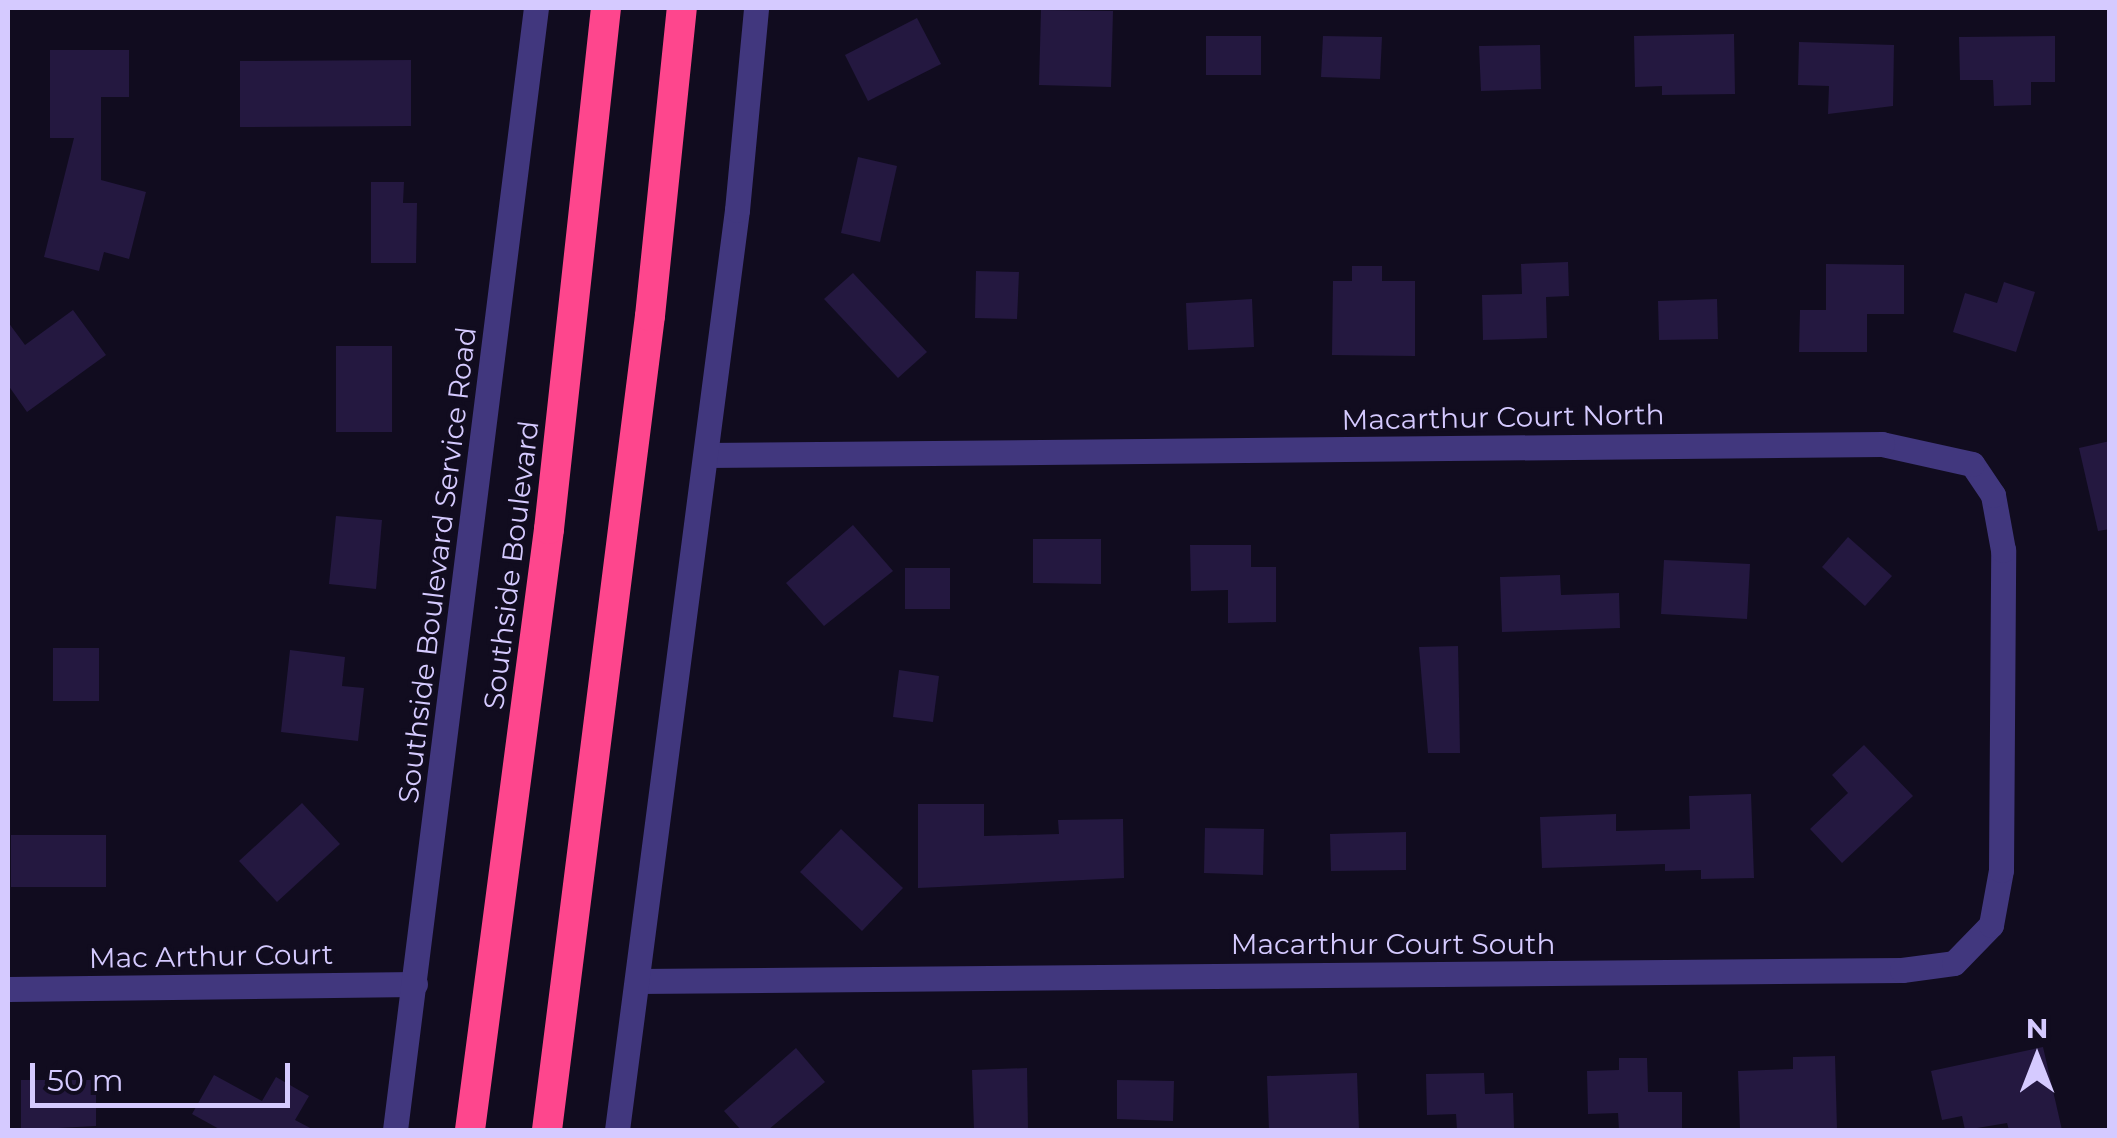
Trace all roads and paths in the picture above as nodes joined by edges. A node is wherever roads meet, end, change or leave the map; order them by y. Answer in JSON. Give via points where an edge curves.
{"nodes":[{"id":1,"x":536,"y":8,"type":"edge"},
{"id":2,"x":606,"y":8,"type":"edge"},
{"id":3,"x":682,"y":8,"type":"edge"},
{"id":4,"x":756,"y":8,"type":"edge"},
{"id":5,"x":706,"y":455,"type":"junction"},
{"id":6,"x":2004,"y":784,"type":"joint"},
{"id":7,"x":637,"y":981,"type":"junction"},
{"id":8,"x":415,"y":984,"type":"junction"},
{"id":9,"x":8,"y":989,"type":"edge"},
{"id":10,"x":395,"y":1130,"type":"edge"},
{"id":11,"x":470,"y":1130,"type":"edge"},
{"id":12,"x":547,"y":1130,"type":"edge"},
{"id":13,"x":617,"y":1130,"type":"edge"}],
"edges":[{"from":1,"to":8,"type":"street","name":"Southside Boulevard Service Road"},
{"from":2,"to":11,"type":"highway","name":"Southside Boulevard","via":[[560,434]]},
{"from":3,"to":12,"type":"highway","via":[[650,316]]},
{"from":4,"to":5,"type":"street"},
{"from":5,"to":6,"type":"street","name":"Macarthur Court North","via":[[1882,444],[1927,451],[1972,464],[1993,495],[2003,550]]},
{"from":5,"to":7,"type":"street"},
{"from":6,"to":7,"type":"street","name":"Macarthur Court South","via":[[1991,925],[1954,963],[1902,970]]},
{"from":7,"to":13,"type":"street"},
{"from":8,"to":9,"type":"street","name":"Mac Arthur Court"},
{"from":8,"to":10,"type":"street","name":"Southside Boulevard Service Road"}]}
